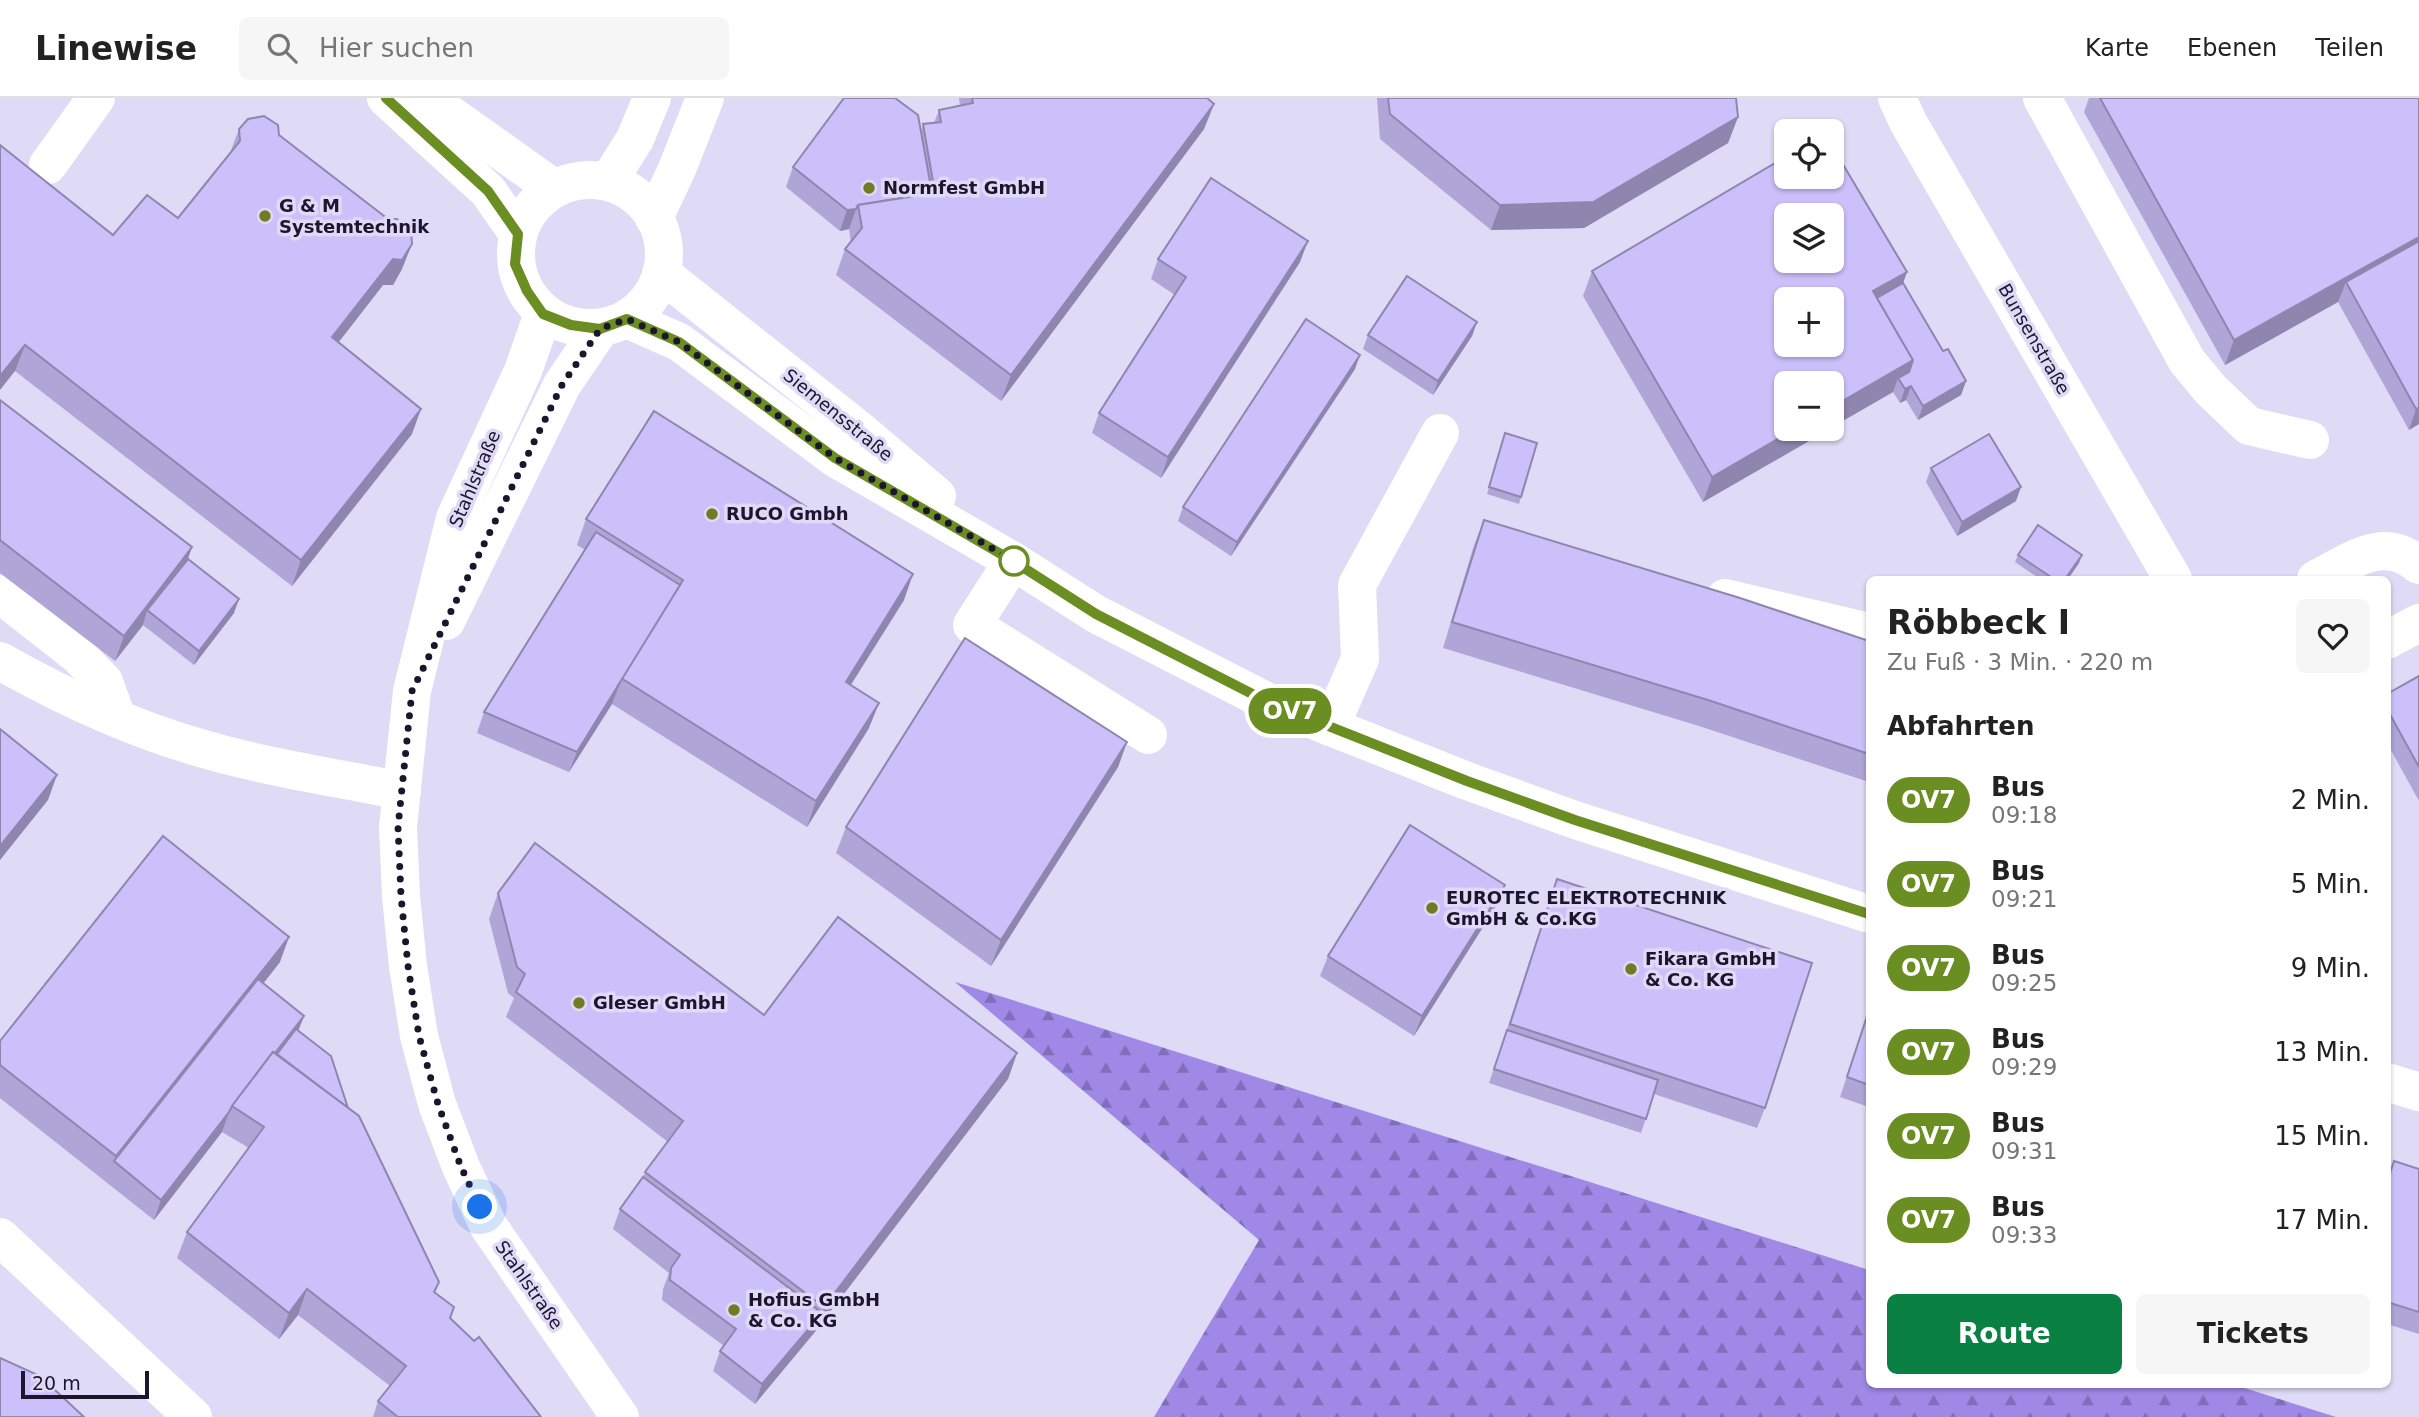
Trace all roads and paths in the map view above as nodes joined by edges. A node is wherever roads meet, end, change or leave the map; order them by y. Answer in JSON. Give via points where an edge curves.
{"nodes":[{"id":1,"x":96,"y":98,"type":"edge"},
{"id":2,"x":386,"y":98,"type":"edge"},
{"id":3,"x":427,"y":98,"type":"edge"},
{"id":4,"x":652,"y":98,"type":"edge"},
{"id":5,"x":705,"y":98,"type":"edge"},
{"id":6,"x":1897,"y":98,"type":"edge"},
{"id":7,"x":2042,"y":98,"type":"edge"},
{"id":8,"x":48,"y":165,"type":"dead end"},
{"id":9,"x":608,"y":182,"type":"junction"},
{"id":10,"x":552,"y":187,"type":"junction"},
{"id":11,"x":654,"y":218,"type":"junction"},
{"id":12,"x":518,"y":234,"type":"junction"},
{"id":13,"x":661,"y":273,"type":"junction"},
{"id":14,"x":543,"y":314,"type":"junction"},
{"id":15,"x":613,"y":324,"type":"junction"},
{"id":16,"x":1440,"y":433,"type":"dead end"},
{"id":17,"x":2310,"y":440,"type":"dead end"},
{"id":18,"x":1013,"y":561,"type":"junction"},
{"id":19,"x":2419,"y":565,"type":"edge"},
{"id":20,"x":2172,"y":576,"type":"edge"},
{"id":21,"x":2322,"y":576,"type":"edge"},
{"id":22,"x":1697,"y":592,"type":"edge"},
{"id":23,"x":0,"y":594,"type":"edge"},
{"id":24,"x":2419,"y":623,"type":"edge"},
{"id":25,"x":1866,"y":631,"type":"edge"},
{"id":26,"x":2391,"y":638,"type":"edge"},
{"id":27,"x":0,"y":661,"type":"edge"},
{"id":28,"x":412,"y":691,"type":"junction"},
{"id":29,"x":117,"y":718,"type":"junction"},
{"id":30,"x":1330,"y":727,"type":"junction"},
{"id":31,"x":1148,"y":735,"type":"dead end"},
{"id":32,"x":402,"y":791,"type":"junction"},
{"id":33,"x":1866,"y":913,"type":"edge"},
{"id":34,"x":2391,"y":1083,"type":"edge"},
{"id":35,"x":2419,"y":1092,"type":"edge"},
{"id":36,"x":0,"y":1237,"type":"edge"},
{"id":37,"x":193,"y":1417,"type":"edge"},
{"id":38,"x":620,"y":1417,"type":"edge"}],
"edges":[{"from":1,"to":8,"type":"street"},
{"from":2,"to":12,"type":"street","via":[[488,191]]},
{"from":3,"to":10,"type":"street"},
{"from":4,"to":9,"type":"street","via":[[635,139]]},
{"from":5,"to":11,"type":"street"},
{"from":6,"to":20,"type":"street","name":"Bunsenstraße"},
{"from":7,"to":17,"type":"street","via":[[2187,362],[2249,426]]},
{"from":9,"to":10,"type":"street","via":[[580,179]]},
{"from":9,"to":11,"type":"street","via":[[636,194]]},
{"from":10,"to":12,"type":"street","via":[[530,208]]},
{"from":11,"to":13,"type":"street","via":[[665,244]]},
{"from":12,"to":14,"type":"street","via":[[515,264]]},
{"from":13,"to":15,"type":"street","via":[[650,300]]},
{"from":13,"to":18,"type":"street","name":"Siemensstraße","via":[[859,430]]},
{"from":14,"to":15,"type":"street","via":[[571,325]]},
{"from":14,"to":28,"type":"street","name":"Stahlstraße","via":[[523,371],[456,518]]},
{"from":15,"to":18,"type":"street","name":"Siemensstraße","via":[[679,342],[835,458]]},
{"from":15,"to":28,"type":"street","name":"Stahlstraße","via":[[562,385]]},
{"from":16,"to":30,"type":"street","via":[[1357,585],[1360,659]]},
{"from":18,"to":30,"type":"street","name":"Siemensstraße","via":[[1096,614],[1181,659]]},
{"from":18,"to":31,"type":"street","via":[[972,625]]},
{"from":19,"to":21,"type":"street","via":[[2395,551],[2375,550]]},
{"from":22,"to":25,"type":"street"},
{"from":23,"to":29,"type":"street","via":[[79,656],[104,682]]},
{"from":24,"to":26,"type":"street"},
{"from":27,"to":29,"type":"street"},
{"from":28,"to":32,"type":"street","name":"Stahlstraße"},
{"from":29,"to":32,"type":"street","via":[[196,747]]},
{"from":30,"to":33,"type":"street","name":"Siemensstraße","via":[[1575,820]]},
{"from":32,"to":38,"type":"street","name":"Stahlstraße","via":[[398,827],[408,966],[419,1036],[438,1104],[489,1227]]},
{"from":34,"to":35,"type":"street"},
{"from":36,"to":37,"type":"street"}]}
